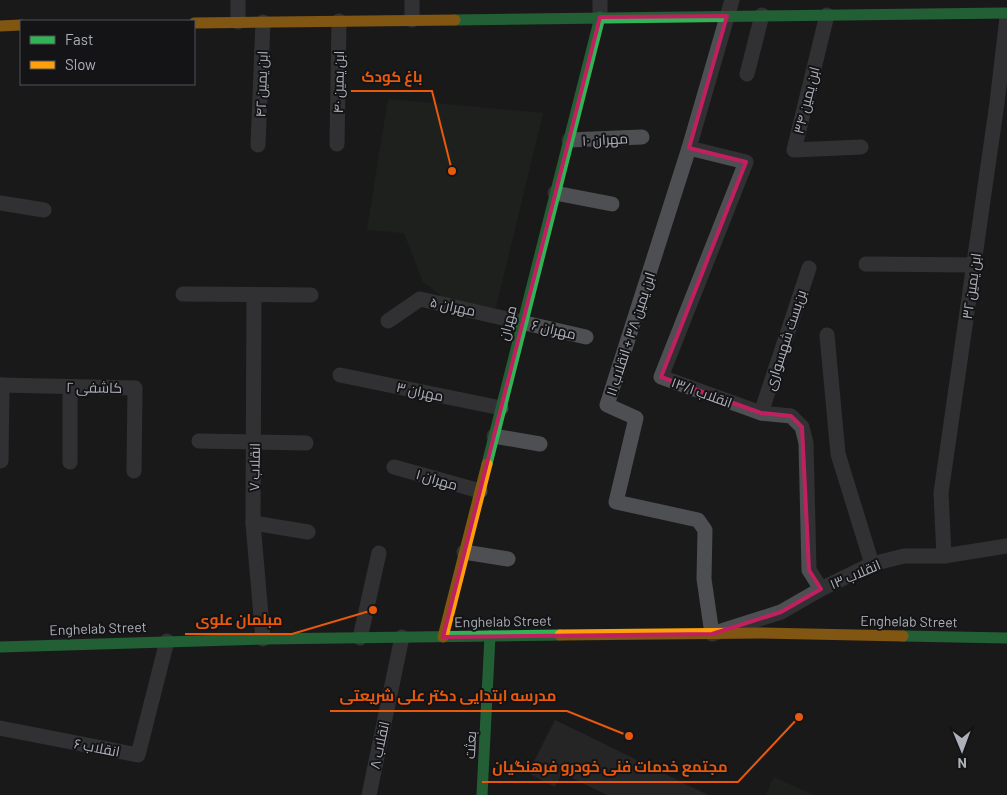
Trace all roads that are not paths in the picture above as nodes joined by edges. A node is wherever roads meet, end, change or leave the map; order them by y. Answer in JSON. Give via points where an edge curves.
{"nodes":[{"id":1,"x":238,"y":0,"type":"edge"},
{"id":2,"x":412,"y":0,"type":"edge"},
{"id":3,"x":600,"y":0,"type":"edge"},
{"id":4,"x":732,"y":0,"type":"edge"},
{"id":5,"x":979,"y":6,"type":"edge"},
{"id":6,"x":813,"y":7,"type":"edge"},
{"id":7,"x":894,"y":7,"type":"edge"},
{"id":8,"x":1007,"y":13,"type":"edge"},
{"id":9,"x":762,"y":15,"type":"junction"},
{"id":10,"x":827,"y":15,"type":"junction"},
{"id":11,"x":727,"y":16,"type":"junction"},
{"id":12,"x":600,"y":17,"type":"junction"},
{"id":13,"x":1007,"y":17,"type":"edge"},
{"id":14,"x":412,"y":20,"type":"junction"},
{"id":15,"x":339,"y":21,"type":"junction"},
{"id":16,"x":238,"y":22,"type":"junction"},
{"id":17,"x":263,"y":22,"type":"junction"},
{"id":18,"x":195,"y":23,"type":"edge"},
{"id":19,"x":20,"y":25,"type":"edge"},
{"id":20,"x":0,"y":26,"type":"edge"},
{"id":21,"x":747,"y":74,"type":"dead end"},
{"id":22,"x":642,"y":137,"type":"dead end"},
{"id":23,"x":568,"y":140,"type":"junction"},
{"id":24,"x":337,"y":144,"type":"dead end"},
{"id":25,"x":258,"y":145,"type":"dead end"},
{"id":26,"x":861,"y":147,"type":"dead end"},
{"id":27,"x":689,"y":148,"type":"junction"},
{"id":28,"x":555,"y":193,"type":"junction"},
{"id":29,"x":0,"y":203,"type":"edge"},
{"id":30,"x":612,"y":204,"type":"dead end"},
{"id":31,"x":44,"y":210,"type":"dead end"},
{"id":32,"x":866,"y":264,"type":"dead end"},
{"id":33,"x":974,"y":264,"type":"junction"},
{"id":34,"x":809,"y":268,"type":"dead end"},
{"id":35,"x":183,"y":294,"type":"dead end"},
{"id":36,"x":254,"y":295,"type":"junction"},
{"id":37,"x":311,"y":295,"type":"dead end"},
{"id":38,"x":388,"y":321,"type":"dead end"},
{"id":39,"x":523,"y":322,"type":"junction"},
{"id":40,"x":827,"y":335,"type":"dead end"},
{"id":41,"x":586,"y":337,"type":"dead end"},
{"id":42,"x":340,"y":375,"type":"dead end"},
{"id":43,"x":1,"y":385,"type":"edge"},
{"id":44,"x":70,"y":387,"type":"junction"},
{"id":45,"x":501,"y":408,"type":"junction"},
{"id":46,"x":761,"y":413,"type":"junction"},
{"id":47,"x":494,"y":436,"type":"junction"},
{"id":48,"x":199,"y":441,"type":"dead end"},
{"id":49,"x":254,"y":442,"type":"junction"},
{"id":50,"x":306,"y":443,"type":"dead end"},
{"id":51,"x":540,"y":444,"type":"dead end"},
{"id":52,"x":1,"y":461,"type":"edge"},
{"id":53,"x":70,"y":462,"type":"dead end"},
{"id":54,"x":394,"y":466,"type":"dead end"},
{"id":55,"x":134,"y":471,"type":"dead end"},
{"id":56,"x":480,"y":491,"type":"junction"},
{"id":57,"x":254,"y":523,"type":"junction"},
{"id":58,"x":308,"y":532,"type":"dead end"},
{"id":59,"x":1007,"y":546,"type":"edge"},
{"id":60,"x":464,"y":552,"type":"junction"},
{"id":61,"x":379,"y":553,"type":"dead end"},
{"id":62,"x":944,"y":556,"type":"junction"},
{"id":63,"x":508,"y":559,"type":"dead end"},
{"id":64,"x":872,"y":564,"type":"junction"},
{"id":65,"x":821,"y":588,"type":"junction"},
{"id":66,"x":712,"y":634,"type":"junction"},
{"id":67,"x":490,"y":636,"type":"junction"},
{"id":68,"x":402,"y":637,"type":"junction"},
{"id":69,"x":443,"y":637,"type":"junction"},
{"id":70,"x":360,"y":638,"type":"junction"},
{"id":71,"x":1007,"y":638,"type":"edge"},
{"id":72,"x":263,"y":639,"type":"junction"},
{"id":73,"x":167,"y":641,"type":"junction"},
{"id":74,"x":0,"y":647,"type":"edge"},
{"id":75,"x":0,"y":728,"type":"edge"},
{"id":76,"x":368,"y":795,"type":"edge"},
{"id":77,"x":482,"y":795,"type":"edge"}],
"edges":[{"from":1,"to":16,"type":"street"},
{"from":2,"to":14,"type":"street"},
{"from":3,"to":12,"type":"street"},
{"from":4,"to":11,"type":"street","name":"ابن یمین ۳۸ + انقلاب ۱۱"},
{"from":5,"to":7,"type":"street"},
{"from":5,"to":8,"type":"street"},
{"from":6,"to":9,"type":"street"},
{"from":6,"to":10,"type":"street"},
{"from":7,"to":10,"type":"street"},
{"from":9,"to":11,"type":"street"},
{"from":9,"to":21,"type":"street"},
{"from":10,"to":26,"type":"street","name":"ابن یمین ۳۴","via":[[794,150]]},
{"from":11,"to":12,"type":"street"},
{"from":11,"to":27,"type":"street","name":"ابن یمین ۳۸ + انقلاب ۱۱"},
{"from":12,"to":14,"type":"street"},
{"from":12,"to":23,"type":"street","name":"مهران"},
{"from":13,"to":33,"type":"street","name":"ابن یمین ۳۲"},
{"from":14,"to":15,"type":"street"},
{"from":15,"to":17,"type":"street"},
{"from":15,"to":24,"type":"street","name":"ابن یمین ۴۰"},
{"from":16,"to":17,"type":"street"},
{"from":16,"to":18,"type":"street"},
{"from":17,"to":25,"type":"street","name":"ابن یمین ۴۲"},
{"from":19,"to":20,"type":"street"},
{"from":22,"to":23,"type":"street","name":"مهران ۱۰"},
{"from":23,"to":28,"type":"street","name":"مهران"},
{"from":27,"to":46,"type":"street","name":"انقلاب ۱۳/۱","via":[[746,162],[661,377]]},
{"from":27,"to":66,"type":"street","name":"ابن یمین ۳۸ + انقلاب ۱۱","via":[[607,405],[636,418],[616,502],[698,520],[704,530],[704,579]]},
{"from":28,"to":30,"type":"street"},
{"from":28,"to":39,"type":"street","name":"مهران"},
{"from":29,"to":31,"type":"street"},
{"from":32,"to":33,"type":"street"},
{"from":33,"to":62,"type":"street","name":"ابن یمین ۳۲","via":[[941,493]]},
{"from":34,"to":46,"type":"street","name":"بن‌بست شهسواری"},
{"from":35,"to":36,"type":"street"},
{"from":36,"to":37,"type":"street"},
{"from":36,"to":49,"type":"street","name":"انقلاب ۷"},
{"from":38,"to":39,"type":"street","name":"مهران ۵","via":[[420,299]]},
{"from":39,"to":41,"type":"street","name":"مهران ۶"},
{"from":39,"to":45,"type":"street","name":"مهران"},
{"from":40,"to":64,"type":"street","via":[[838,454]]},
{"from":42,"to":45,"type":"street","name":"مهران ۳"},
{"from":43,"to":44,"type":"street","name":"کاشفی ۲"},
{"from":43,"to":52,"type":"street"},
{"from":44,"to":53,"type":"street"},
{"from":44,"to":55,"type":"street","name":"کاشفی ۲","via":[[135,388]]},
{"from":45,"to":47,"type":"street","name":"مهران"},
{"from":46,"to":65,"type":"street","name":"انقلاب ۱۳/۱","via":[[791,416],[802,427],[806,443],[809,570]]},
{"from":47,"to":51,"type":"street"},
{"from":47,"to":56,"type":"street","name":"مهران"},
{"from":48,"to":49,"type":"street"},
{"from":49,"to":50,"type":"street"},
{"from":49,"to":57,"type":"street","name":"انقلاب ۷"},
{"from":54,"to":56,"type":"street","name":"مهران ۱"},
{"from":56,"to":60,"type":"street","name":"مهران"},
{"from":57,"to":58,"type":"street"},
{"from":57,"to":72,"type":"street","name":"انقلاب ۷"},
{"from":59,"to":62,"type":"street","name":"انقلاب ۱۳"},
{"from":60,"to":63,"type":"street"},
{"from":60,"to":69,"type":"street","name":"مهران"},
{"from":61,"to":70,"type":"street"},
{"from":62,"to":64,"type":"street","name":"انقلاب ۱۳","via":[[904,556]]},
{"from":64,"to":65,"type":"street","name":"انقلاب ۱۳"},
{"from":65,"to":66,"type":"street","name":"انقلاب ۱۳","via":[[781,612]]},
{"from":66,"to":67,"type":"street","name":"Enghelab Street"},
{"from":66,"to":71,"type":"street","name":"Enghelab Street"},
{"from":67,"to":69,"type":"street","name":"Enghelab Street"},
{"from":67,"to":77,"type":"street","name":"بعثت"},
{"from":68,"to":69,"type":"street","name":"Enghelab Street"},
{"from":68,"to":70,"type":"street","name":"Enghelab Street"},
{"from":68,"to":76,"type":"street","name":"انقلاب ۸"},
{"from":70,"to":72,"type":"street","name":"Enghelab Street"},
{"from":72,"to":73,"type":"street","name":"Enghelab Street"},
{"from":73,"to":74,"type":"street","name":"Enghelab Street"},
{"from":73,"to":75,"type":"street","name":"انقلاب ۶","via":[[138,755]]}]}
